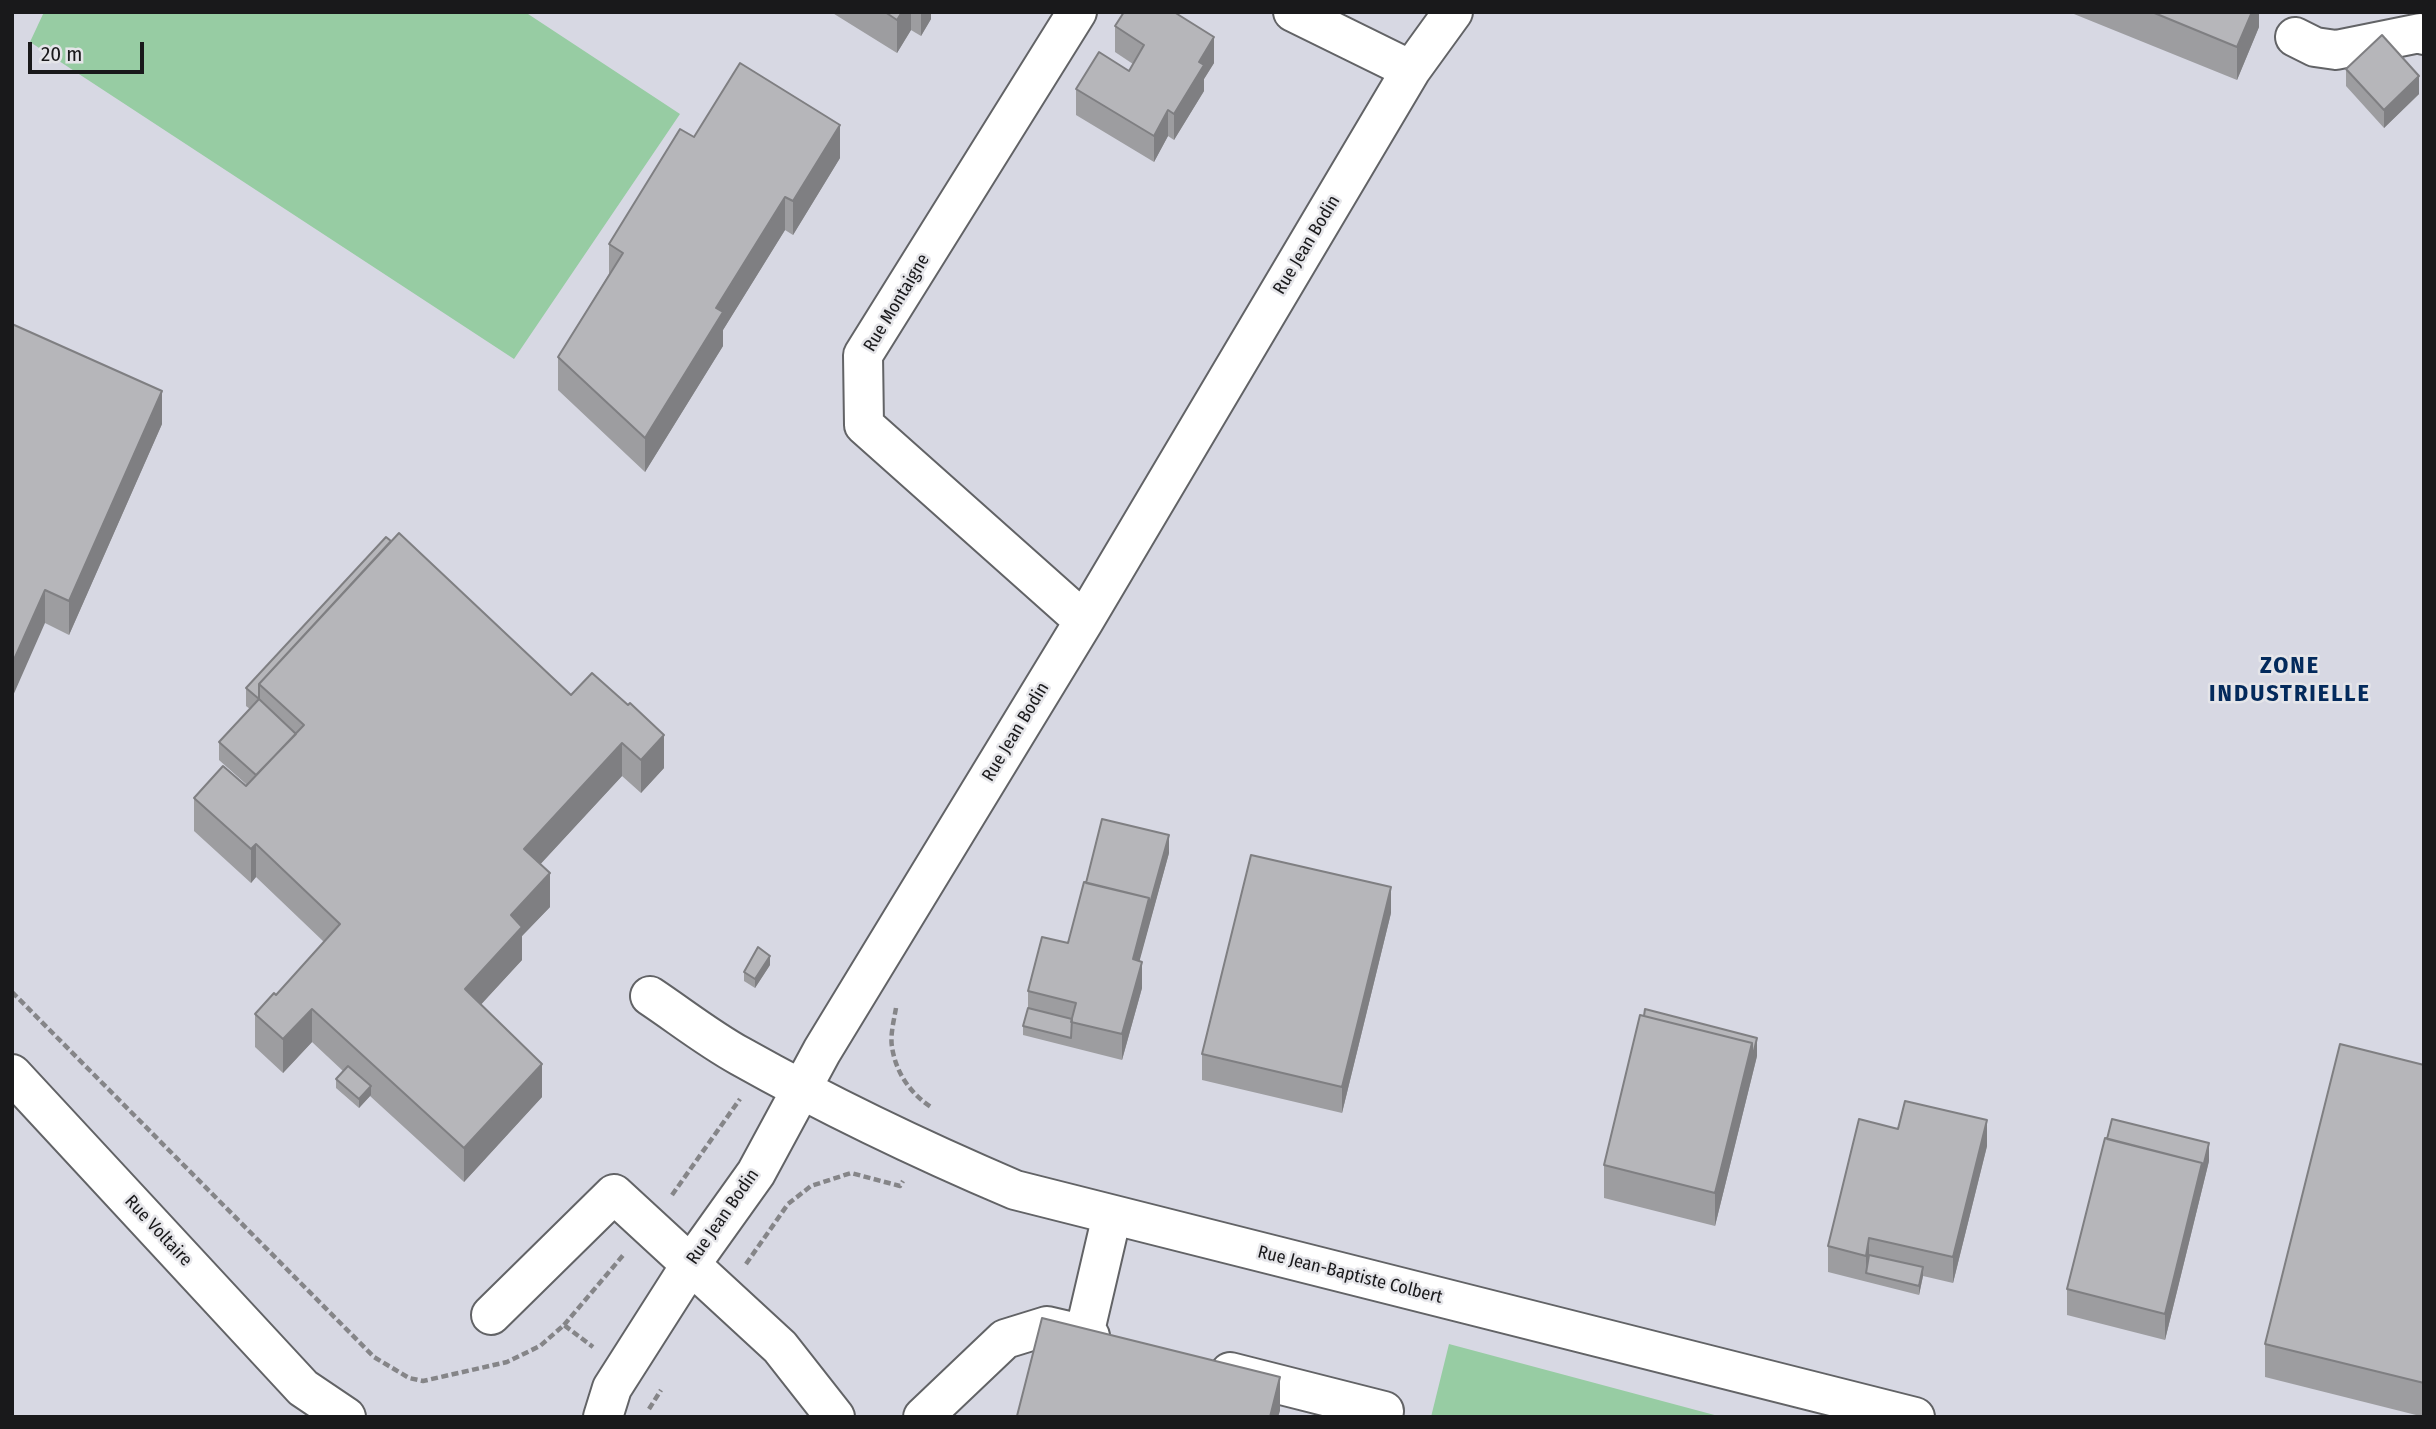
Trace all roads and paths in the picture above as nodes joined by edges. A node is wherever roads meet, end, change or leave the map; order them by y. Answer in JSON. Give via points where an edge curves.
{"nodes":[{"id":1,"x":1077,"y":12,"type":"edge"},
{"id":2,"x":1293,"y":12,"type":"edge"},
{"id":3,"x":1453,"y":12,"type":"edge"},
{"id":4,"x":2424,"y":35,"type":"edge"},
{"id":5,"x":2295,"y":37,"type":"dead end"},
{"id":6,"x":1410,"y":70,"type":"junction"},
{"id":7,"x":1084,"y":621,"type":"junction"},
{"id":8,"x":12,"y":992,"type":"edge"},
{"id":9,"x":650,"y":996,"type":"dead end"},
{"id":10,"x":896,"y":1003,"type":"dead end"},
{"id":11,"x":762,"y":1068,"type":"junction"},
{"id":12,"x":12,"y":1074,"type":"edge"},
{"id":13,"x":801,"y":1090,"type":"junction"},
{"id":14,"x":940,"y":1113,"type":"dead end"},
{"id":15,"x":905,"y":1177,"type":"dead end"},
{"id":16,"x":1112,"y":1215,"type":"junction"},
{"id":17,"x":649,"y":1224,"type":"junction"},
{"id":18,"x":691,"y":1264,"type":"junction"},
{"id":19,"x":723,"y":1293,"type":"junction"},
{"id":20,"x":491,"y":1315,"type":"dead end"},
{"id":21,"x":564,"y":1325,"type":"junction"},
{"id":22,"x":1084,"y":1335,"type":"junction"},
{"id":23,"x":1123,"y":1345,"type":"edge"},
{"id":24,"x":1202,"y":1365,"type":"edge"},
{"id":25,"x":664,"y":1384,"type":"dead end"},
{"id":26,"x":606,"y":1386,"type":"edge"},
{"id":27,"x":311,"y":1403,"type":"edge"},
{"id":28,"x":346,"y":1417,"type":"edge"},
{"id":29,"x":577,"y":1417,"type":"edge"},
{"id":30,"x":646,"y":1417,"type":"edge"},
{"id":31,"x":835,"y":1417,"type":"edge"},
{"id":32,"x":923,"y":1417,"type":"edge"},
{"id":33,"x":1383,"y":1417,"type":"edge"},
{"id":34,"x":1916,"y":1417,"type":"edge"}],
"edges":[{"from":1,"to":7,"type":"street","name":"Rue Montaigne","via":[[863,355],[863,425]]},
{"from":2,"to":6,"type":"street"},
{"from":3,"to":6,"type":"street","name":"Rue Jean Bodin"},
{"from":4,"to":5,"type":"street","via":[[2336,50]]},
{"from":6,"to":7,"type":"street","name":"Rue Jean Bodin"},
{"from":7,"to":13,"type":"street","name":"Rue Jean Bodin"},
{"from":8,"to":21,"type":"path","via":[[374,1357],[423,1381],[508,1362],[540,1346]]},
{"from":9,"to":11,"type":"street","name":"Rue Jean-Baptiste Colbert"},
{"from":10,"to":14,"type":"path","via":[[891,1045],[900,1075],[916,1097]]},
{"from":11,"to":13,"type":"street","name":"Rue Jean-Baptiste Colbert"},
{"from":11,"to":17,"type":"path"},
{"from":12,"to":27,"type":"street","name":"Rue Voltaire"},
{"from":13,"to":16,"type":"street","name":"Rue Jean-Baptiste Colbert","via":[[919,1149],[1016,1190]]},
{"from":13,"to":18,"type":"street","name":"Rue Jean Bodin","via":[[756,1173]]},
{"from":15,"to":19,"type":"path","via":[[901,1186],[851,1173],[811,1186],[788,1204]]},
{"from":16,"to":22,"type":"street"},
{"from":16,"to":34,"type":"street","name":"Rue Jean-Baptiste Colbert"},
{"from":17,"to":18,"type":"street"},
{"from":17,"to":20,"type":"street","via":[[614,1194]]},
{"from":17,"to":21,"type":"path"},
{"from":18,"to":19,"type":"street"},
{"from":18,"to":26,"type":"street","name":"Rue Jean Bodin"},
{"from":19,"to":31,"type":"street","via":[[780,1347]]},
{"from":21,"to":26,"type":"path"},
{"from":22,"to":23,"type":"street"},
{"from":22,"to":32,"type":"street","via":[[1047,1326],[1005,1339]]},
{"from":24,"to":33,"type":"street","via":[[1384,1411]]},
{"from":25,"to":30,"type":"path"},
{"from":26,"to":29,"type":"street","name":"Rue Jean Bodin"},
{"from":27,"to":28,"type":"street","name":"Rue Voltaire"}]}
